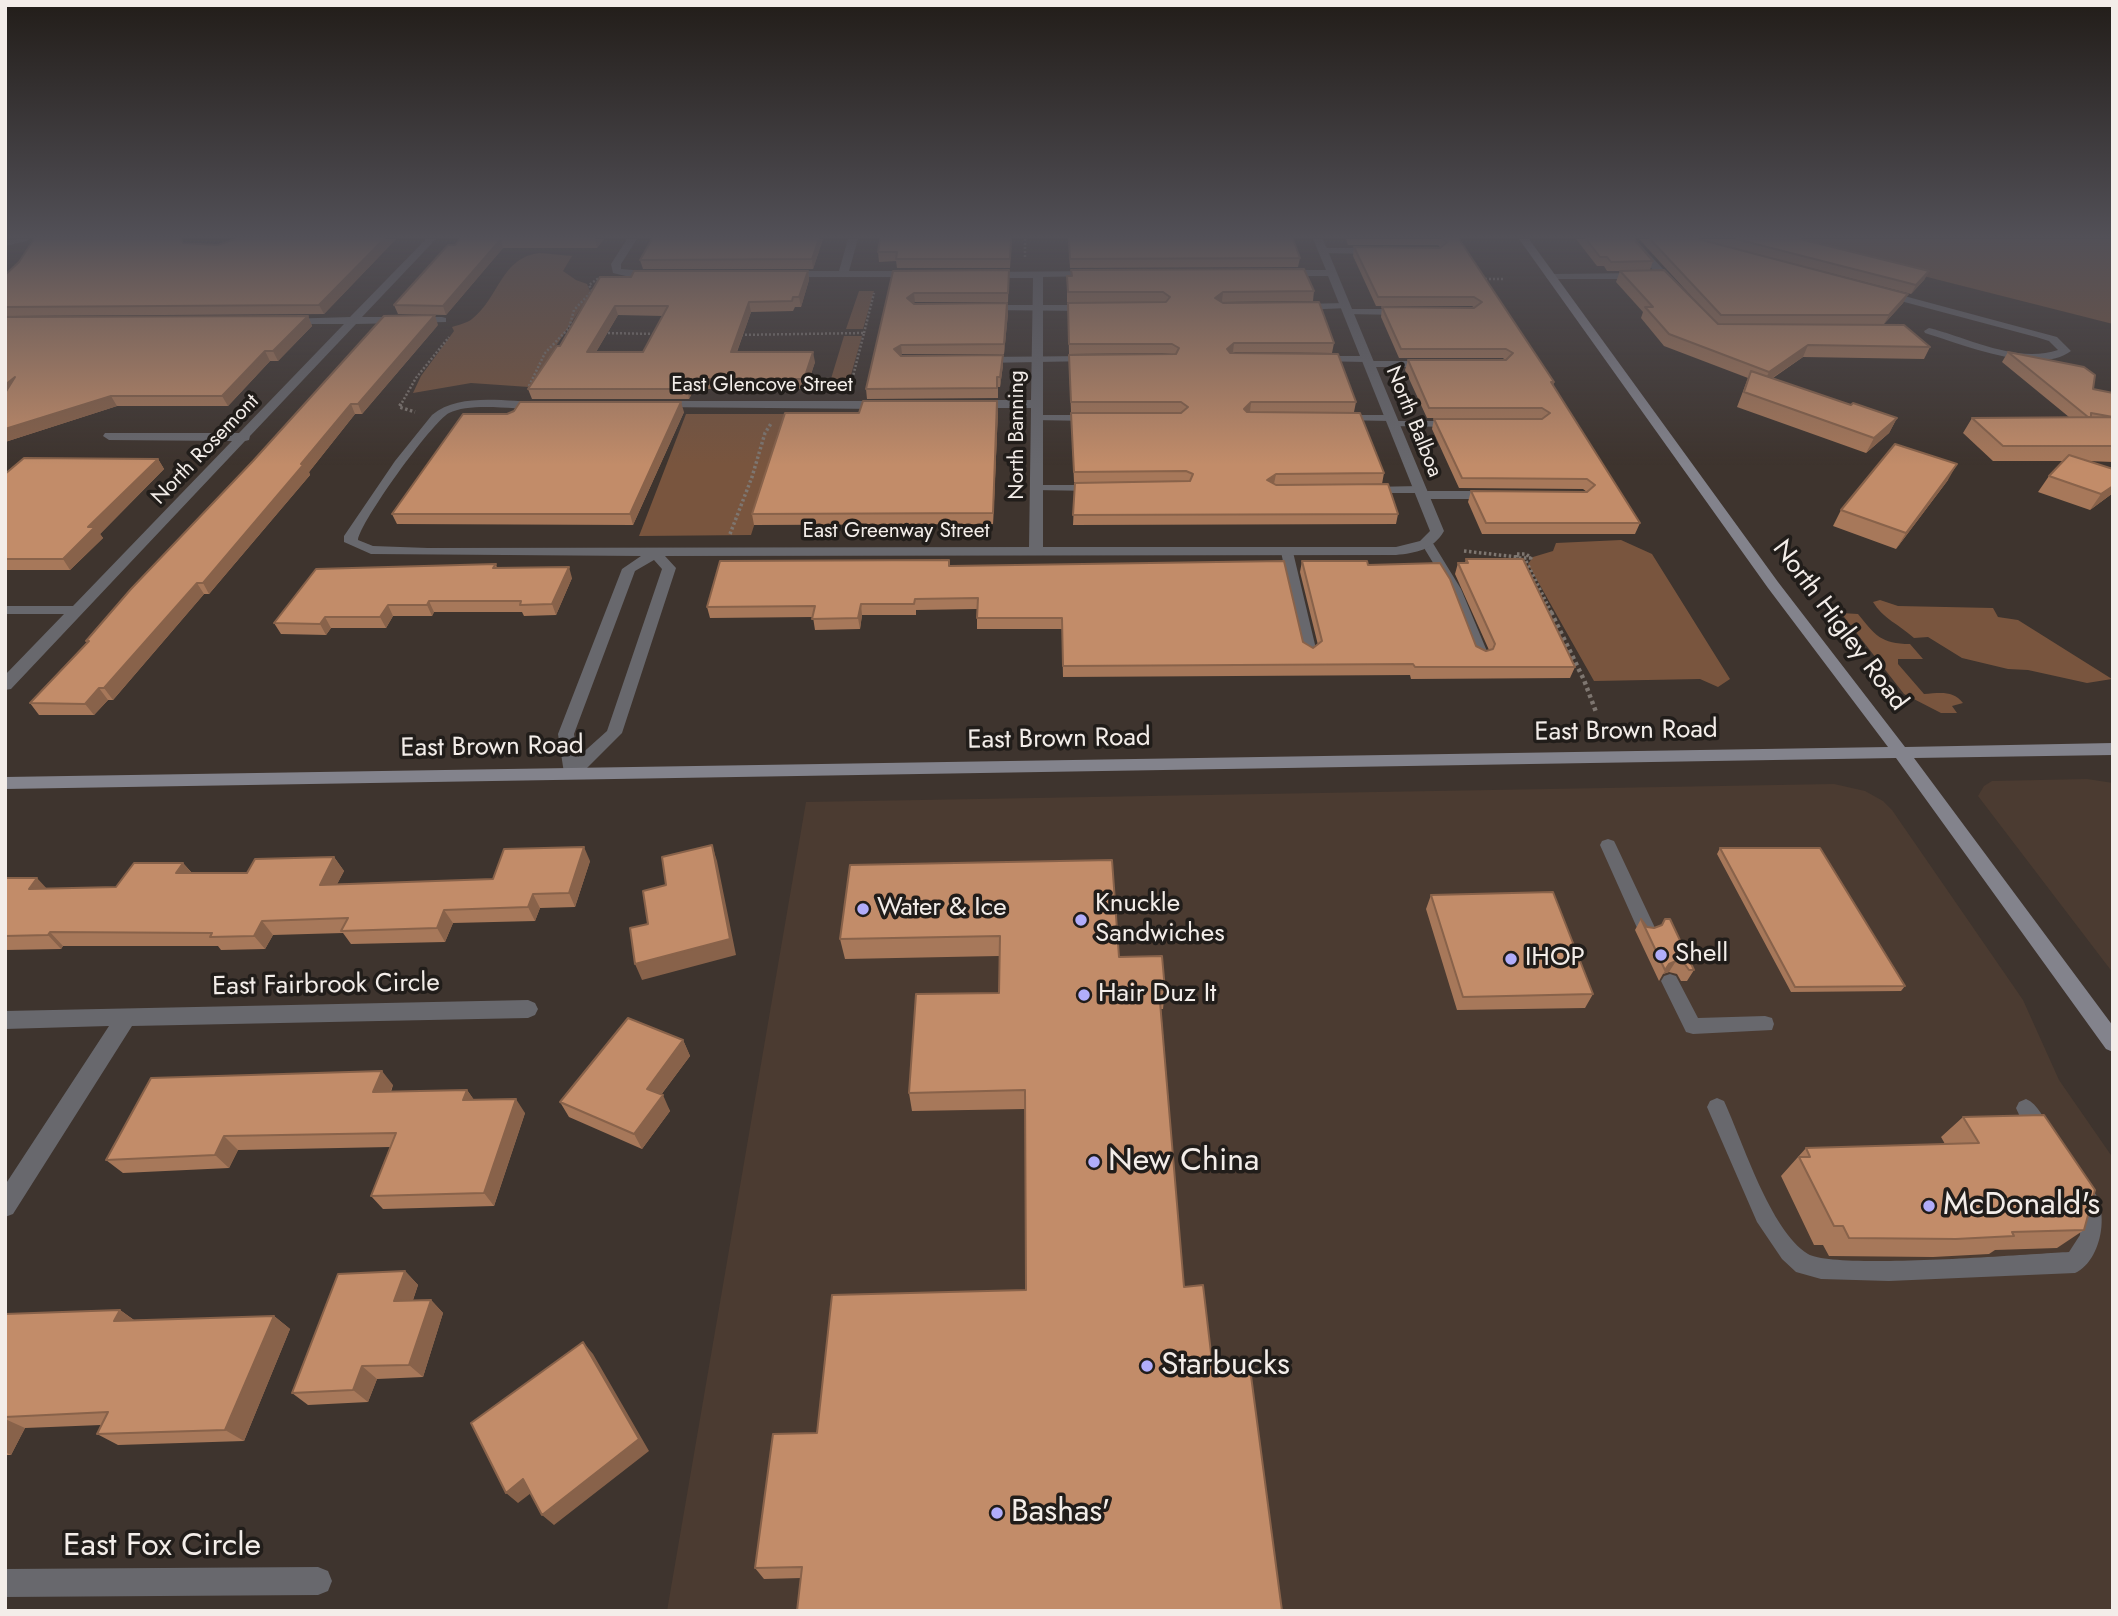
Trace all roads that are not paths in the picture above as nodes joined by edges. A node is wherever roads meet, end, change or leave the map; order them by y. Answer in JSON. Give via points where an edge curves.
{"nodes":[{"id":1,"x":361,"y":314,"type":"edge"},
{"id":2,"x":1038,"y":314,"type":"edge"},
{"id":3,"x":1349,"y":314,"type":"edge"},
{"id":4,"x":1578,"y":314,"type":"edge"},
{"id":5,"x":1947,"y":314,"type":"edge"},
{"id":6,"x":1963,"y":314,"type":"edge"},
{"id":7,"x":442,"y":320,"type":"edge"},
{"id":8,"x":271,"y":321,"type":"edge"},
{"id":9,"x":355,"y":321,"type":"junction"},
{"id":10,"x":1916,"y":331,"type":"edge"},
{"id":11,"x":1929,"y":331,"type":"junction"},
{"id":12,"x":1104,"y":359,"type":"edge"},
{"id":13,"x":1313,"y":359,"type":"edge"},
{"id":14,"x":968,"y":360,"type":"edge"},
{"id":15,"x":1037,"y":360,"type":"junction"},
{"id":16,"x":1368,"y":362,"type":"junction"},
{"id":17,"x":1438,"y":364,"type":"edge"},
{"id":18,"x":954,"y":404,"type":"edge"},
{"id":19,"x":1037,"y":404,"type":"junction"},
{"id":20,"x":652,"y":405,"type":"edge"},
{"id":21,"x":899,"y":405,"type":"edge"},
{"id":22,"x":555,"y":406,"type":"edge"},
{"id":23,"x":1037,"y":418,"type":"junction"},
{"id":24,"x":1102,"y":418,"type":"edge"},
{"id":25,"x":1327,"y":418,"type":"edge"},
{"id":26,"x":1392,"y":421,"type":"junction"},
{"id":27,"x":1463,"y":424,"type":"edge"},
{"id":28,"x":109,"y":436,"type":"dead end"},
{"id":29,"x":245,"y":437,"type":"junction"},
{"id":30,"x":1037,"y":488,"type":"junction"},
{"id":31,"x":1104,"y":488,"type":"edge"},
{"id":32,"x":1354,"y":490,"type":"edge"},
{"id":33,"x":1421,"y":492,"type":"junction"},
{"id":34,"x":1500,"y":495,"type":"edge"},
{"id":35,"x":1430,"y":542,"type":"junction"},
{"id":36,"x":655,"y":552,"type":"junction"},
{"id":37,"x":1287,"y":552,"type":"junction"},
{"id":38,"x":1036,"y":553,"type":"junction"},
{"id":39,"x":5,"y":610,"type":"edge"},
{"id":40,"x":77,"y":610,"type":"junction"},
{"id":41,"x":1310,"y":653,"type":"edge"},
{"id":42,"x":1482,"y":656,"type":"edge"},
{"id":43,"x":5,"y":685,"type":"edge"},
{"id":44,"x":2113,"y":749,"type":"edge"},
{"id":45,"x":1902,"y":754,"type":"junction"},
{"id":46,"x":572,"y":773,"type":"junction"},
{"id":47,"x":5,"y":783,"type":"edge"},
{"id":48,"x":1608,"y":845,"type":"dead end"},
{"id":49,"x":1647,"y":930,"type":"edge"},
{"id":50,"x":1670,"y":981,"type":"edge"},
{"id":51,"x":528,"y":1009,"type":"dead end"},
{"id":52,"x":126,"y":1018,"type":"junction"},
{"id":53,"x":5,"y":1020,"type":"edge"},
{"id":54,"x":1765,"y":1024,"type":"dead end"},
{"id":55,"x":2113,"y":1043,"type":"edge"},
{"id":56,"x":1717,"y":1107,"type":"dead end"},
{"id":57,"x":2026,"y":1108,"type":"dead end"},
{"id":58,"x":2055,"y":1153,"type":"edge"},
{"id":59,"x":2070,"y":1176,"type":"edge"},
{"id":60,"x":5,"y":1206,"type":"edge"},
{"id":61,"x":318,"y":1581,"type":"dead end"},
{"id":62,"x":5,"y":1583,"type":"edge"}],
"edges":[{"from":1,"to":9,"type":"street","name":"North Rosemont"},
{"from":2,"to":15,"type":"street","name":"North Banning"},
{"from":3,"to":16,"type":"street","name":"North Balboa"},
{"from":4,"to":45,"type":"main road","name":"North Higley Road","via":[[1773,585]]},
{"from":5,"to":11,"type":"street"},
{"from":6,"to":11,"type":"street","via":[[2053,339],[2066,351],[2057,356],[2000,353]]},
{"from":7,"to":9,"type":"street"},
{"from":8,"to":9,"type":"street"},
{"from":9,"to":29,"type":"street","name":"North Rosemont"},
{"from":10,"to":11,"type":"street"},
{"from":12,"to":15,"type":"lane"},
{"from":13,"to":16,"type":"lane"},
{"from":14,"to":15,"type":"lane"},
{"from":15,"to":19,"type":"street","name":"North Banning"},
{"from":16,"to":17,"type":"lane"},
{"from":16,"to":26,"type":"street","name":"North Balboa"},
{"from":18,"to":19,"type":"street"},
{"from":19,"to":23,"type":"street","name":"North Banning"},
{"from":20,"to":21,"type":"street","name":"East Glencove Street"},
{"from":22,"to":36,"type":"street","name":"East Greenway Street","via":[[445,410],[357,526],[351,542],[371,550],[416,552]]},
{"from":23,"to":24,"type":"lane"},
{"from":23,"to":30,"type":"street","name":"North Banning"},
{"from":25,"to":26,"type":"lane"},
{"from":26,"to":27,"type":"lane"},
{"from":26,"to":33,"type":"street","name":"North Balboa"},
{"from":28,"to":29,"type":"street"},
{"from":29,"to":40,"type":"street","name":"North Rosemont"},
{"from":30,"to":31,"type":"lane"},
{"from":30,"to":38,"type":"street","name":"North Banning"},
{"from":32,"to":33,"type":"lane"},
{"from":33,"to":34,"type":"lane"},
{"from":33,"to":35,"type":"street","name":"North Balboa","via":[[1437,531]]},
{"from":35,"to":37,"type":"street","name":"East Greenway Street","via":[[1396,551]]},
{"from":35,"to":42,"type":"lane"},
{"from":36,"to":38,"type":"street","name":"East Greenway Street"},
{"from":36,"to":46,"type":"street","via":[[629,569],[566,734]]},
{"from":36,"to":46,"type":"street","via":[[669,568],[614,733]]},
{"from":37,"to":38,"type":"street","name":"East Greenway Street"},
{"from":37,"to":41,"type":"lane"},
{"from":39,"to":40,"type":"street"},
{"from":40,"to":43,"type":"street","name":"North Rosemont"},
{"from":44,"to":45,"type":"main road","name":"East Brown Road"},
{"from":45,"to":46,"type":"main road","name":"East Brown Road"},
{"from":45,"to":55,"type":"main road","name":"North Higley Road"},
{"from":46,"to":47,"type":"main road","name":"East Brown Road"},
{"from":48,"to":49,"type":"lane"},
{"from":50,"to":54,"type":"lane","via":[[1693,1027]]},
{"from":51,"to":52,"type":"street","name":"East Fairbrook Circle"},
{"from":52,"to":53,"type":"street","name":"East Fairbrook Circle"},
{"from":52,"to":60,"type":"street"},
{"from":56,"to":59,"type":"lane","via":[[1773,1232],[1806,1265],[1852,1271],[2075,1262],[2090,1238],[2092,1209]]},
{"from":57,"to":58,"type":"lane"},
{"from":61,"to":62,"type":"street","name":"East Fox Circle"}]}
